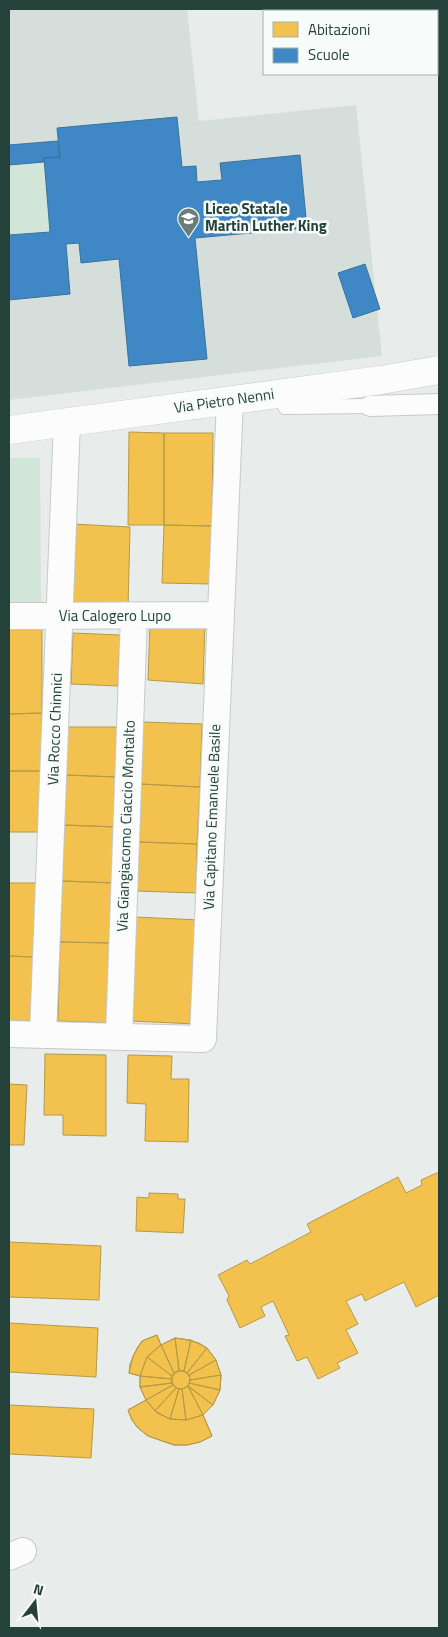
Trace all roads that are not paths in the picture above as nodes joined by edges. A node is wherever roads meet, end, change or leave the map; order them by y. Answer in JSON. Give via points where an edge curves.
{"nodes":[{"id":1,"x":439,"y":370,"type":"edge"},
{"id":2,"x":284,"y":393,"type":"junction"},
{"id":3,"x":230,"y":400,"type":"junction"},
{"id":4,"x":439,"y":404,"type":"edge"},
{"id":5,"x":370,"y":406,"type":"joint"},
{"id":6,"x":67,"y":422,"type":"junction"},
{"id":7,"x":9,"y":430,"type":"edge"},
{"id":8,"x":221,"y":615,"type":"junction"},
{"id":9,"x":9,"y":616,"type":"edge"},
{"id":10,"x":60,"y":616,"type":"junction"},
{"id":11,"x":134,"y":616,"type":"junction"},
{"id":12,"x":9,"y":1034,"type":"edge"},
{"id":13,"x":44,"y":1035,"type":"junction"},
{"id":14,"x":119,"y":1037,"type":"junction"}],
"edges":[{"from":1,"to":2,"type":"main road","name":"Via Pietro Nenni"},
{"from":2,"to":3,"type":"main road","name":"Via Pietro Nenni"},
{"from":2,"to":5,"type":"lane","via":[[286,407]]},
{"from":3,"to":6,"type":"main road","name":"Via Pietro Nenni"},
{"from":3,"to":8,"type":"street","name":"Via Capitano Emanuele Basile"},
{"from":4,"to":5,"type":"street"},
{"from":6,"to":7,"type":"main road","name":"Via Pietro Nenni"},
{"from":6,"to":10,"type":"street","name":"Via Rocco Chinnici"},
{"from":8,"to":11,"type":"street","name":"Via Calogero Lupo"},
{"from":8,"to":14,"type":"street","name":"Via Capitano Emanuele Basile","via":[[203,1039]]},
{"from":9,"to":10,"type":"street","name":"Via Calogero Lupo"},
{"from":10,"to":11,"type":"street","name":"Via Calogero Lupo"},
{"from":10,"to":13,"type":"street","name":"Via Rocco Chinnici"},
{"from":11,"to":14,"type":"street","name":"Via Giangiacomo Ciaccio Montalto"},
{"from":12,"to":13,"type":"street","name":"Via Capitano Emanuele Basile"},
{"from":13,"to":14,"type":"street","name":"Via Capitano Emanuele Basile"}]}
